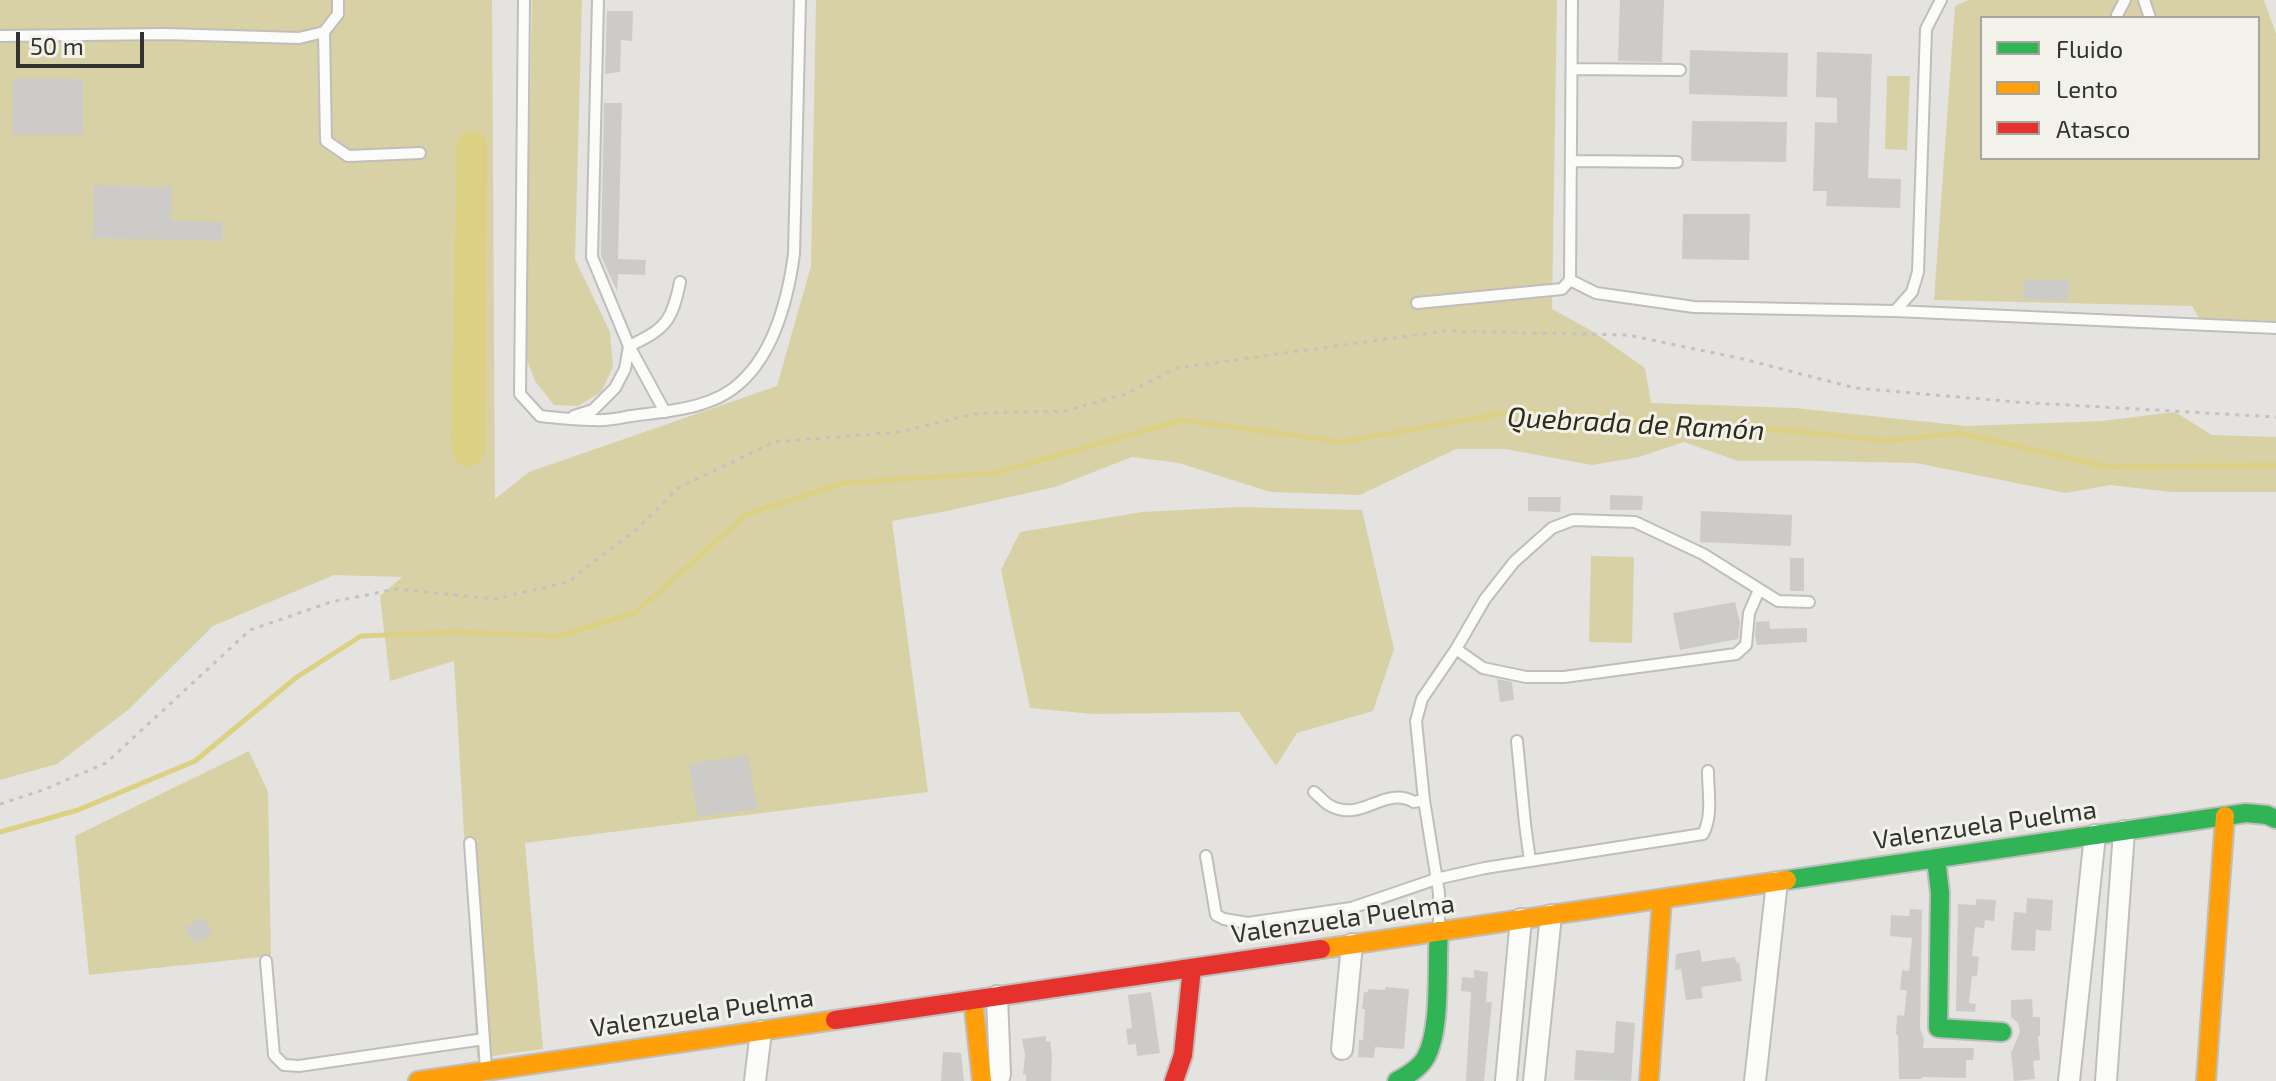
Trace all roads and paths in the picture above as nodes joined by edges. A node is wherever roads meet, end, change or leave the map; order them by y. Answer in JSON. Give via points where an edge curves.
{"nodes":[{"id":1,"x":338,"y":0,"type":"edge"},
{"id":2,"x":524,"y":0,"type":"edge"},
{"id":3,"x":598,"y":0,"type":"edge"},
{"id":4,"x":800,"y":0,"type":"edge"},
{"id":5,"x":1572,"y":0,"type":"edge"},
{"id":6,"x":1941,"y":0,"type":"edge"},
{"id":7,"x":324,"y":32,"type":"junction"},
{"id":8,"x":0,"y":36,"type":"edge"},
{"id":9,"x":1572,"y":69,"type":"junction"},
{"id":10,"x":1680,"y":70,"type":"dead end"},
{"id":11,"x":420,"y":153,"type":"dead end"},
{"id":12,"x":1572,"y":161,"type":"junction"},
{"id":13,"x":1677,"y":162,"type":"dead end"},
{"id":14,"x":1570,"y":280,"type":"junction"},
{"id":15,"x":680,"y":282,"type":"dead end"},
{"id":16,"x":1417,"y":303,"type":"dead end"},
{"id":17,"x":1895,"y":311,"type":"junction"},
{"id":18,"x":2276,"y":328,"type":"edge"},
{"id":19,"x":629,"y":346,"type":"junction"},
{"id":20,"x":665,"y":412,"type":"junction"},
{"id":21,"x":2276,"y":417,"type":"edge"},
{"id":22,"x":569,"y":418,"type":"junction"},
{"id":23,"x":1759,"y":590,"type":"junction"},
{"id":24,"x":1809,"y":602,"type":"dead end"},
{"id":25,"x":1456,"y":649,"type":"junction"},
{"id":26,"x":1517,"y":741,"type":"dead end"},
{"id":27,"x":1708,"y":771,"type":"dead end"},
{"id":28,"x":1314,"y":792,"type":"dead end"},
{"id":29,"x":1424,"y":800,"type":"junction"},
{"id":30,"x":0,"y":804,"type":"edge"},
{"id":31,"x":2225,"y":816,"type":"junction"},
{"id":32,"x":2276,"y":819,"type":"edge"},
{"id":33,"x":2124,"y":831,"type":"junction"},
{"id":34,"x":2095,"y":835,"type":"junction"},
{"id":35,"x":470,"y":843,"type":"dead end"},
{"id":36,"x":1206,"y":856,"type":"dead end"},
{"id":37,"x":1936,"y":858,"type":"junction"},
{"id":38,"x":1530,"y":861,"type":"junction"},
{"id":39,"x":1436,"y":879,"type":"junction"},
{"id":40,"x":1777,"y":882,"type":"junction"},
{"id":41,"x":1662,"y":899,"type":"junction"},
{"id":42,"x":1551,"y":915,"type":"junction"},
{"id":43,"x":1521,"y":919,"type":"junction"},
{"id":44,"x":1439,"y":931,"type":"junction"},
{"id":45,"x":1352,"y":944,"type":"junction"},
{"id":46,"x":266,"y":961,"type":"dead end"},
{"id":47,"x":1184,"y":969,"type":"junction"},
{"id":48,"x":997,"y":996,"type":"junction"},
{"id":49,"x":973,"y":1000,"type":"junction"},
{"id":50,"x":761,"y":1031,"type":"junction"},
{"id":51,"x":2002,"y":1032,"type":"dead end"},
{"id":52,"x":484,"y":1039,"type":"junction"},
{"id":53,"x":1342,"y":1049,"type":"dead end"},
{"id":54,"x":493,"y":1074,"type":"edge"},
{"id":55,"x":1174,"y":1080,"type":"edge"},
{"id":56,"x":418,"y":1081,"type":"edge"},
{"id":57,"x":755,"y":1081,"type":"edge"},
{"id":58,"x":982,"y":1081,"type":"edge"},
{"id":59,"x":998,"y":1081,"type":"edge"},
{"id":60,"x":1397,"y":1081,"type":"edge"},
{"id":61,"x":1506,"y":1081,"type":"edge"},
{"id":62,"x":1534,"y":1081,"type":"edge"},
{"id":63,"x":1649,"y":1081,"type":"edge"},
{"id":64,"x":1755,"y":1081,"type":"edge"},
{"id":65,"x":2069,"y":1081,"type":"edge"},
{"id":66,"x":2106,"y":1081,"type":"edge"},
{"id":67,"x":2206,"y":1081,"type":"edge"}],
"edges":[{"from":1,"to":7,"type":"lane","via":[[338,14]]},
{"from":2,"to":22,"type":"lane","via":[[520,394],[540,416]]},
{"from":3,"to":19,"type":"lane","via":[[592,257]]},
{"from":4,"to":20,"type":"lane","via":[[794,254],[782,310],[766,348],[739,385],[722,397]]},
{"from":5,"to":9,"type":"lane"},
{"from":6,"to":17,"type":"lane","via":[[1926,29],[1918,272],[1912,292]]},
{"from":7,"to":8,"type":"lane","via":[[299,38]]},
{"from":7,"to":11,"type":"lane","via":[[326,141],[348,156]]},
{"from":9,"to":10,"type":"lane"},
{"from":9,"to":12,"type":"lane"},
{"from":12,"to":13,"type":"lane"},
{"from":12,"to":14,"type":"lane"},
{"from":14,"to":16,"type":"lane","via":[[1562,289]]},
{"from":14,"to":17,"type":"lane","via":[[1596,293],[1694,307]]},
{"from":15,"to":19,"type":"lane","via":[[665,324]]},
{"from":17,"to":18,"type":"lane"},
{"from":19,"to":20,"type":"lane"},
{"from":19,"to":22,"type":"lane","via":[[615,388],[593,410]]},
{"from":20,"to":22,"type":"lane","via":[[598,421]]},
{"from":21,"to":30,"type":"path","via":[[1855,388],[1628,335],[1445,331],[1176,368],[1126,394],[1064,411],[978,413],[899,432],[774,442],[678,488],[637,529],[568,582],[495,599],[396,589],[331,602],[250,630],[106,763]]},
{"from":23,"to":24,"type":"lane","via":[[1778,601]]},
{"from":23,"to":25,"type":"lane","via":[[1749,613],[1746,645],[1736,654],[1564,677],[1526,677],[1483,668]]},
{"from":23,"to":25,"type":"lane","via":[[1703,554],[1635,522],[1573,520],[1552,528],[1514,562]]},
{"from":25,"to":29,"type":"lane","via":[[1422,699],[1416,721]]},
{"from":26,"to":38,"type":"lane"},
{"from":27,"to":38,"type":"lane","via":[[1708,826],[1703,834]]},
{"from":28,"to":29,"type":"lane","via":[[1346,810],[1393,796]]},
{"from":29,"to":39,"type":"lane"},
{"from":31,"to":32,"type":"street","name":"Valenzuela Puelma","via":[[2246,813]]},
{"from":31,"to":33,"type":"street","name":"Valenzuela Puelma"},
{"from":31,"to":67,"type":"street"},
{"from":33,"to":34,"type":"street","name":"Valenzuela Puelma"},
{"from":33,"to":66,"type":"street"},
{"from":34,"to":37,"type":"street","name":"Valenzuela Puelma"},
{"from":34,"to":65,"type":"street"},
{"from":35,"to":52,"type":"lane"},
{"from":36,"to":39,"type":"lane","via":[[1216,915],[1248,923],[1351,908]]},
{"from":37,"to":40,"type":"street","name":"Valenzuela Puelma"},
{"from":37,"to":51,"type":"street","via":[[1938,1028]]},
{"from":38,"to":39,"type":"lane"},
{"from":39,"to":44,"type":"lane"},
{"from":40,"to":41,"type":"street","name":"Valenzuela Puelma"},
{"from":40,"to":64,"type":"street"},
{"from":41,"to":42,"type":"street","name":"Valenzuela Puelma"},
{"from":41,"to":63,"type":"street"},
{"from":42,"to":43,"type":"street","name":"Valenzuela Puelma"},
{"from":42,"to":62,"type":"street"},
{"from":43,"to":44,"type":"street","name":"Valenzuela Puelma"},
{"from":43,"to":61,"type":"street"},
{"from":44,"to":45,"type":"street","name":"Valenzuela Puelma"},
{"from":44,"to":60,"type":"street","via":[[1428,1054]]},
{"from":45,"to":47,"type":"street","name":"Valenzuela Puelma"},
{"from":45,"to":53,"type":"street"},
{"from":46,"to":52,"type":"lane","via":[[274,1055],[284,1065]]},
{"from":47,"to":48,"type":"street","name":"Valenzuela Puelma"},
{"from":47,"to":55,"type":"street","via":[[1170,1054]]},
{"from":48,"to":49,"type":"street","name":"Valenzuela Puelma"},
{"from":48,"to":59,"type":"street"},
{"from":49,"to":50,"type":"street","name":"Valenzuela Puelma"},
{"from":49,"to":58,"type":"street"},
{"from":50,"to":54,"type":"street","name":"Valenzuela Puelma"},
{"from":50,"to":57,"type":"street"},
{"from":52,"to":54,"type":"lane"},
{"from":54,"to":56,"type":"street","name":"Valenzuela Puelma"}]}
